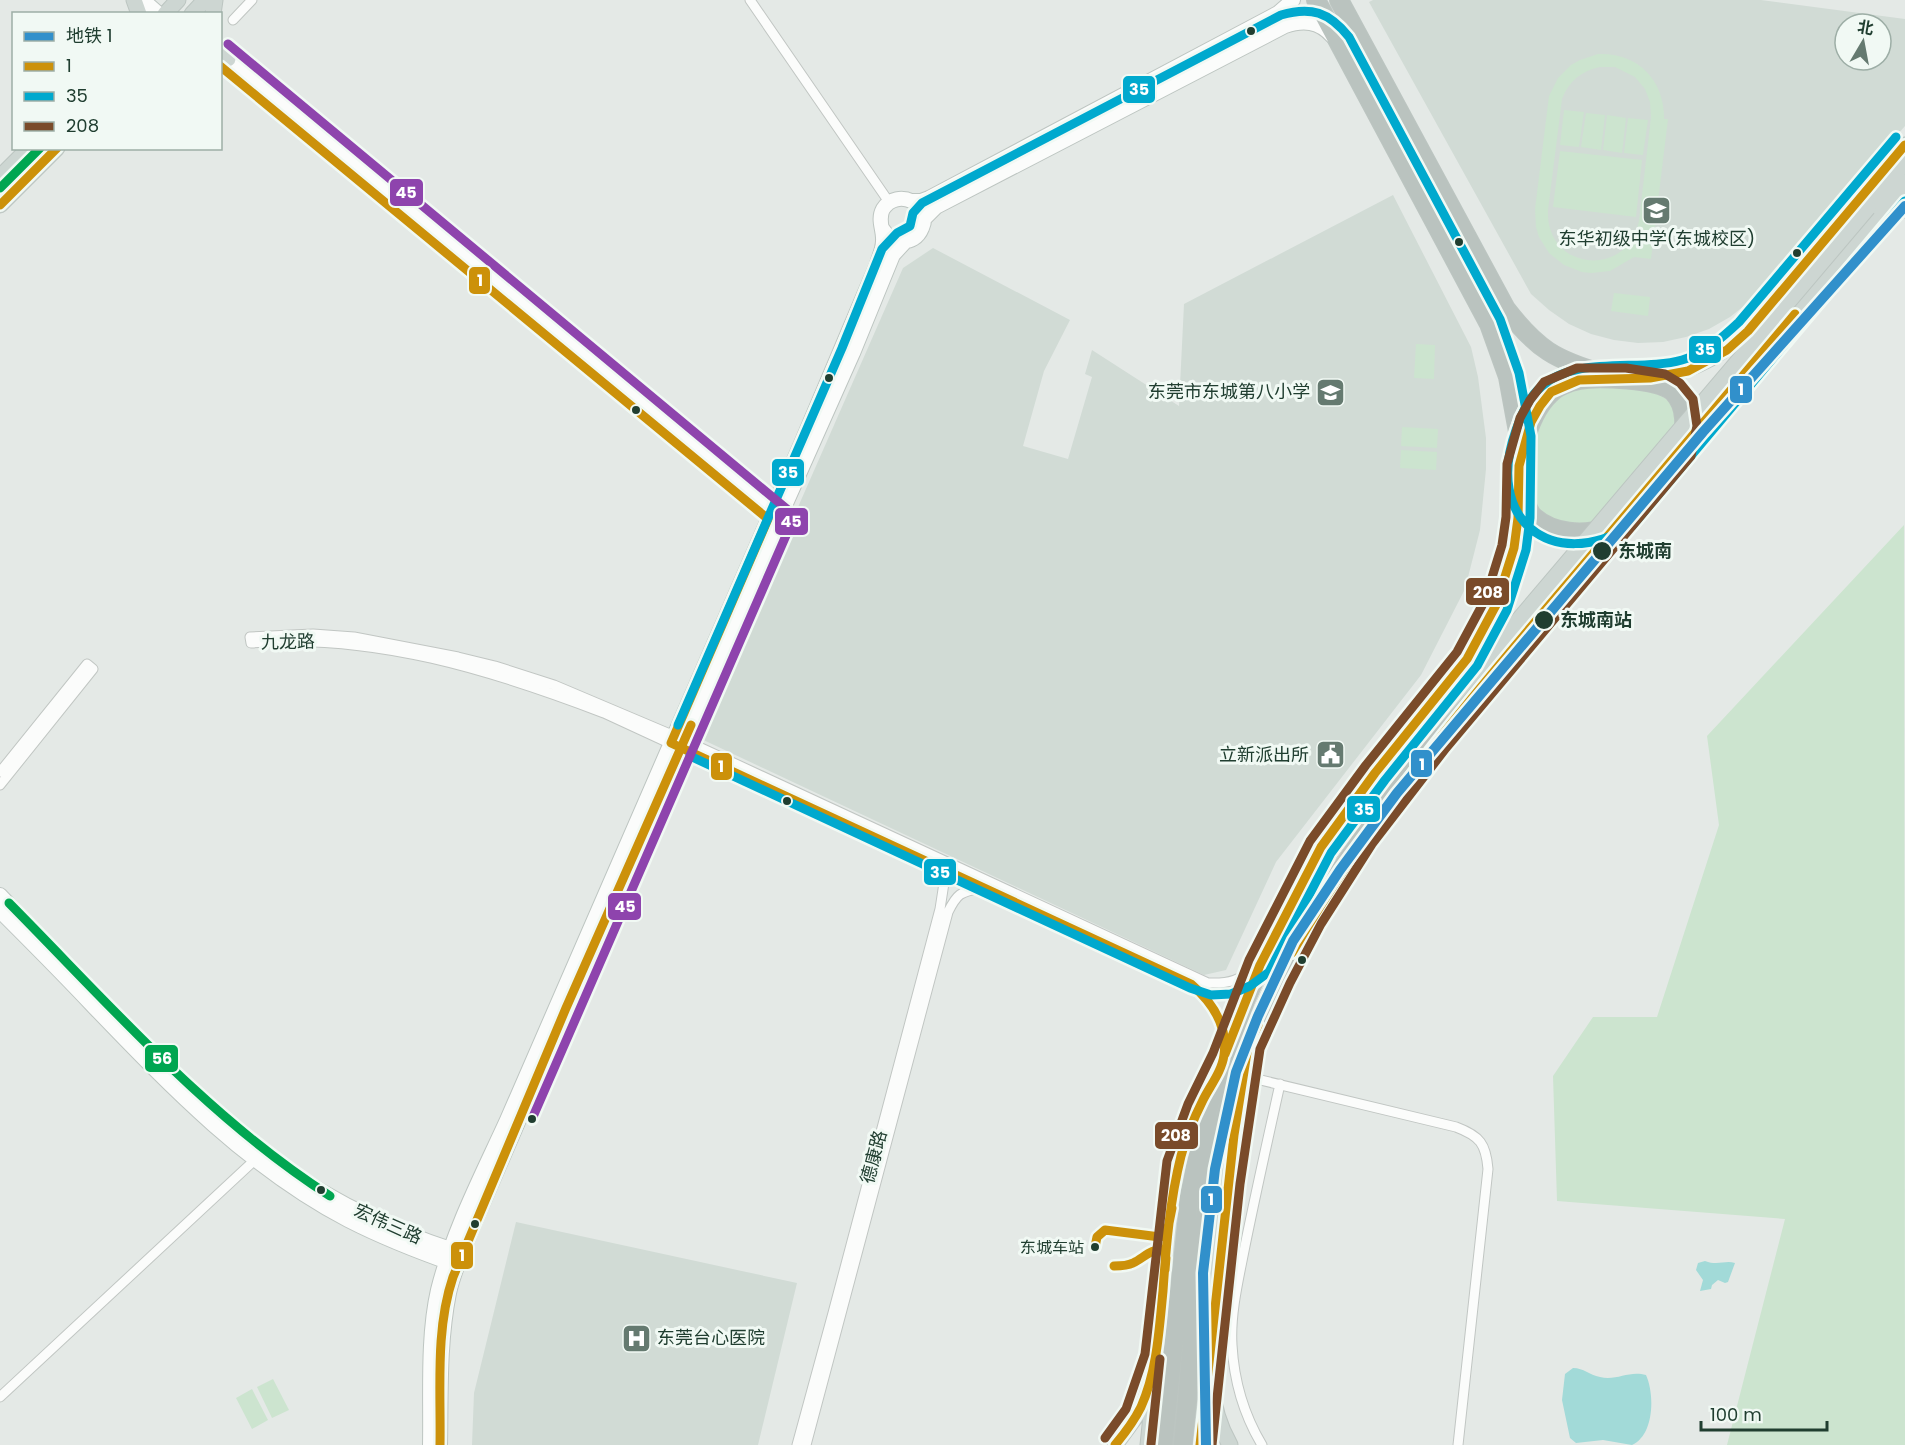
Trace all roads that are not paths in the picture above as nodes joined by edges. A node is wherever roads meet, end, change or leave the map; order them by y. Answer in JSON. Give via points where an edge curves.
{"nodes":[{"id":1,"x":143,"y":0,"type":"edge"},
{"id":2,"x":205,"y":0,"type":"edge"},
{"id":3,"x":252,"y":0,"type":"edge"},
{"id":4,"x":750,"y":0,"type":"edge"},
{"id":5,"x":1293,"y":0,"type":"edge"},
{"id":6,"x":1316,"y":0,"type":"edge"},
{"id":7,"x":1340,"y":0,"type":"edge"},
{"id":8,"x":167,"y":8,"type":"edge"},
{"id":9,"x":194,"y":12,"type":"edge"},
{"id":10,"x":233,"y":20,"type":"dead end"},
{"id":11,"x":1338,"y":43,"type":"junction"},
{"id":12,"x":222,"y":60,"type":"edge"},
{"id":13,"x":1905,"y":145,"type":"edge"},
{"id":14,"x":27,"y":150,"type":"edge"},
{"id":15,"x":55,"y":150,"type":"edge"},
{"id":16,"x":1905,"y":162,"type":"edge"},
{"id":17,"x":0,"y":177,"type":"edge"},
{"id":18,"x":1905,"y":182,"type":"edge"},
{"id":19,"x":1890,"y":200,"type":"junction"},
{"id":20,"x":913,"y":201,"type":"junction"},
{"id":21,"x":889,"y":202,"type":"junction"},
{"id":22,"x":0,"y":205,"type":"edge"},
{"id":23,"x":1905,"y":213,"type":"edge"},
{"id":24,"x":924,"y":219,"type":"junction"},
{"id":25,"x":882,"y":228,"type":"junction"},
{"id":26,"x":905,"y":242,"type":"junction"},
{"id":27,"x":1626,"y":380,"type":"junction"},
{"id":28,"x":1681,"y":449,"type":"junction"},
{"id":29,"x":1519,"y":466,"type":"junction"},
{"id":30,"x":1520,"y":488,"type":"junction"},
{"id":31,"x":1624,"y":518,"type":"junction"},
{"id":32,"x":774,"y":519,"type":"junction"},
{"id":33,"x":677,"y":742,"type":"junction"},
{"id":34,"x":0,"y":772,"type":"edge"},
{"id":35,"x":0,"y":785,"type":"edge"},
{"id":36,"x":938,"y":868,"type":"junction"},
{"id":37,"x":1299,"y":887,"type":"junction"},
{"id":38,"x":980,"y":888,"type":"junction"},
{"id":39,"x":0,"y":895,"type":"edge"},
{"id":40,"x":0,"y":911,"type":"edge"},
{"id":41,"x":1260,"y":965,"type":"junction"},
{"id":42,"x":1248,"y":1046,"type":"junction"},
{"id":43,"x":1224,"y":1058,"type":"junction"},
{"id":44,"x":1244,"y":1076,"type":"junction"},
{"id":45,"x":1280,"y":1084,"type":"junction"},
{"id":46,"x":259,"y":1156,"type":"junction"},
{"id":47,"x":455,"y":1257,"type":"junction"},
{"id":48,"x":1157,"y":1357,"type":"junction"},
{"id":49,"x":1209,"y":1360,"type":"junction"},
{"id":50,"x":0,"y":1397,"type":"edge"},
{"id":51,"x":430,"y":1445,"type":"edge"},
{"id":52,"x":440,"y":1445,"type":"edge"},
{"id":53,"x":797,"y":1445,"type":"edge"},
{"id":54,"x":806,"y":1445,"type":"edge"},
{"id":55,"x":1115,"y":1445,"type":"edge"},
{"id":56,"x":1148,"y":1445,"type":"edge"},
{"id":57,"x":1163,"y":1445,"type":"edge"},
{"id":58,"x":1183,"y":1445,"type":"edge"},
{"id":59,"x":1200,"y":1445,"type":"edge"},
{"id":60,"x":1230,"y":1445,"type":"edge"},
{"id":61,"x":1262,"y":1445,"type":"edge"},
{"id":62,"x":1458,"y":1445,"type":"edge"}],
"edges":[{"from":1,"to":8,"type":"main road"},
{"from":2,"to":9,"type":"main road"},
{"from":3,"to":10,"type":"street"},
{"from":4,"to":21,"type":"street"},
{"from":5,"to":20,"type":"main road","via":[[1278,13],[929,198]]},
{"from":6,"to":11,"type":"highway"},
{"from":7,"to":27,"type":"highway","via":[[1506,309],[1540,347],[1580,367]]},
{"from":11,"to":24,"type":"main road","via":[[1318,24],[1285,26],[936,207]]},
{"from":11,"to":29,"type":"highway","via":[[1489,324],[1508,377],[1519,436]]},
{"from":12,"to":32,"type":"main road"},
{"from":13,"to":27,"type":"main road","via":[[1748,331],[1727,350],[1688,371]]},
{"from":14,"to":17,"type":"main road"},
{"from":15,"to":22,"type":"main road"},
{"from":16,"to":37,"type":"main road","bridge":true,"via":[[1369,797],[1330,853]]},
{"from":18,"to":19,"type":"main road"},
{"from":19,"to":23,"type":"street"},
{"from":19,"to":28,"type":"main road"},
{"from":20,"to":21,"type":"main road","via":[[903,198]]},
{"from":20,"to":24,"type":"main road"},
{"from":21,"to":25,"type":"main road","via":[[881,214]]},
{"from":24,"to":26,"type":"main road","via":[[918,236]]},
{"from":25,"to":26,"type":"main road","via":[[891,239]]},
{"from":25,"to":32,"type":"main road","via":[[884,240],[877,264]]},
{"from":26,"to":32,"type":"main road","via":[[893,255],[853,353]]},
{"from":27,"to":28,"type":"highway","via":[[1661,385],[1681,402],[1685,425]]},
{"from":27,"to":29,"type":"highway","via":[[1579,380],[1551,392],[1531,422]]},
{"from":28,"to":31,"type":"highway"},
{"from":29,"to":30,"type":"highway"},
{"from":30,"to":31,"type":"highway","via":[[1533,516],[1556,530],[1603,529]]},
{"from":30,"to":37,"type":"highway","via":[[1514,548],[1496,605],[1481,635],[1467,659],[1375,773],[1321,848]]},
{"from":31,"to":42,"type":"highway","via":[[1437,740],[1362,837],[1311,918]]},
{"from":32,"to":33,"type":"main road"},
{"from":33,"to":33,"type":"street","name":"九龙路","via":[[554,685],[495,666],[354,637],[250,637],[251,643],[354,644],[484,671]]},
{"from":33,"to":36,"type":"street","name":"九龙路"},
{"from":33,"to":41,"type":"street","name":"九龙路","via":[[1208,983],[1228,983]]},
{"from":33,"to":47,"type":"main road","via":[[459,1224]]},
{"from":34,"to":35,"type":"street","via":[[90,667]]},
{"from":36,"to":38,"type":"street","name":"九龙路"},
{"from":36,"to":53,"type":"street","name":"德康路","via":[[944,884],[940,909]]},
{"from":37,"to":41,"type":"highway"},
{"from":38,"to":43,"type":"street","name":"九龙路","via":[[1191,984],[1216,1009],[1224,1039]]},
{"from":38,"to":54,"type":"street","name":"德康路","via":[[955,897],[948,912]]},
{"from":39,"to":46,"type":"main road","name":"宏伟三路"},
{"from":40,"to":46,"type":"main road","name":"宏伟三路","via":[[213,1126]]},
{"from":41,"to":43,"type":"highway"},
{"from":42,"to":44,"type":"main road"},
{"from":42,"to":58,"type":"highway","via":[[1226,1113],[1208,1200]]},
{"from":43,"to":48,"type":"main road","via":[[1199,1108],[1179,1163]]},
{"from":43,"to":57,"type":"highway","via":[[1205,1120],[1189,1196]]},
{"from":44,"to":45,"type":"street"},
{"from":44,"to":49,"type":"main road"},
{"from":45,"to":61,"type":"street","via":[[1240,1271],[1231,1343],[1240,1398]]},
{"from":45,"to":62,"type":"street","via":[[1456,1128],[1479,1139],[1486,1153],[1488,1170]]},
{"from":46,"to":47,"type":"main road","name":"宏伟三路","via":[[352,1208]]},
{"from":46,"to":50,"type":"street"},
{"from":47,"to":51,"type":"main road","via":[[438,1290],[434,1316]]},
{"from":47,"to":52,"type":"main road","via":[[442,1347]]},
{"from":48,"to":55,"type":"main road","via":[[1137,1415]]},
{"from":48,"to":56,"type":"main road"},
{"from":49,"to":59,"type":"main road"},
{"from":49,"to":60,"type":"main road","via":[[1213,1398]]}]}
